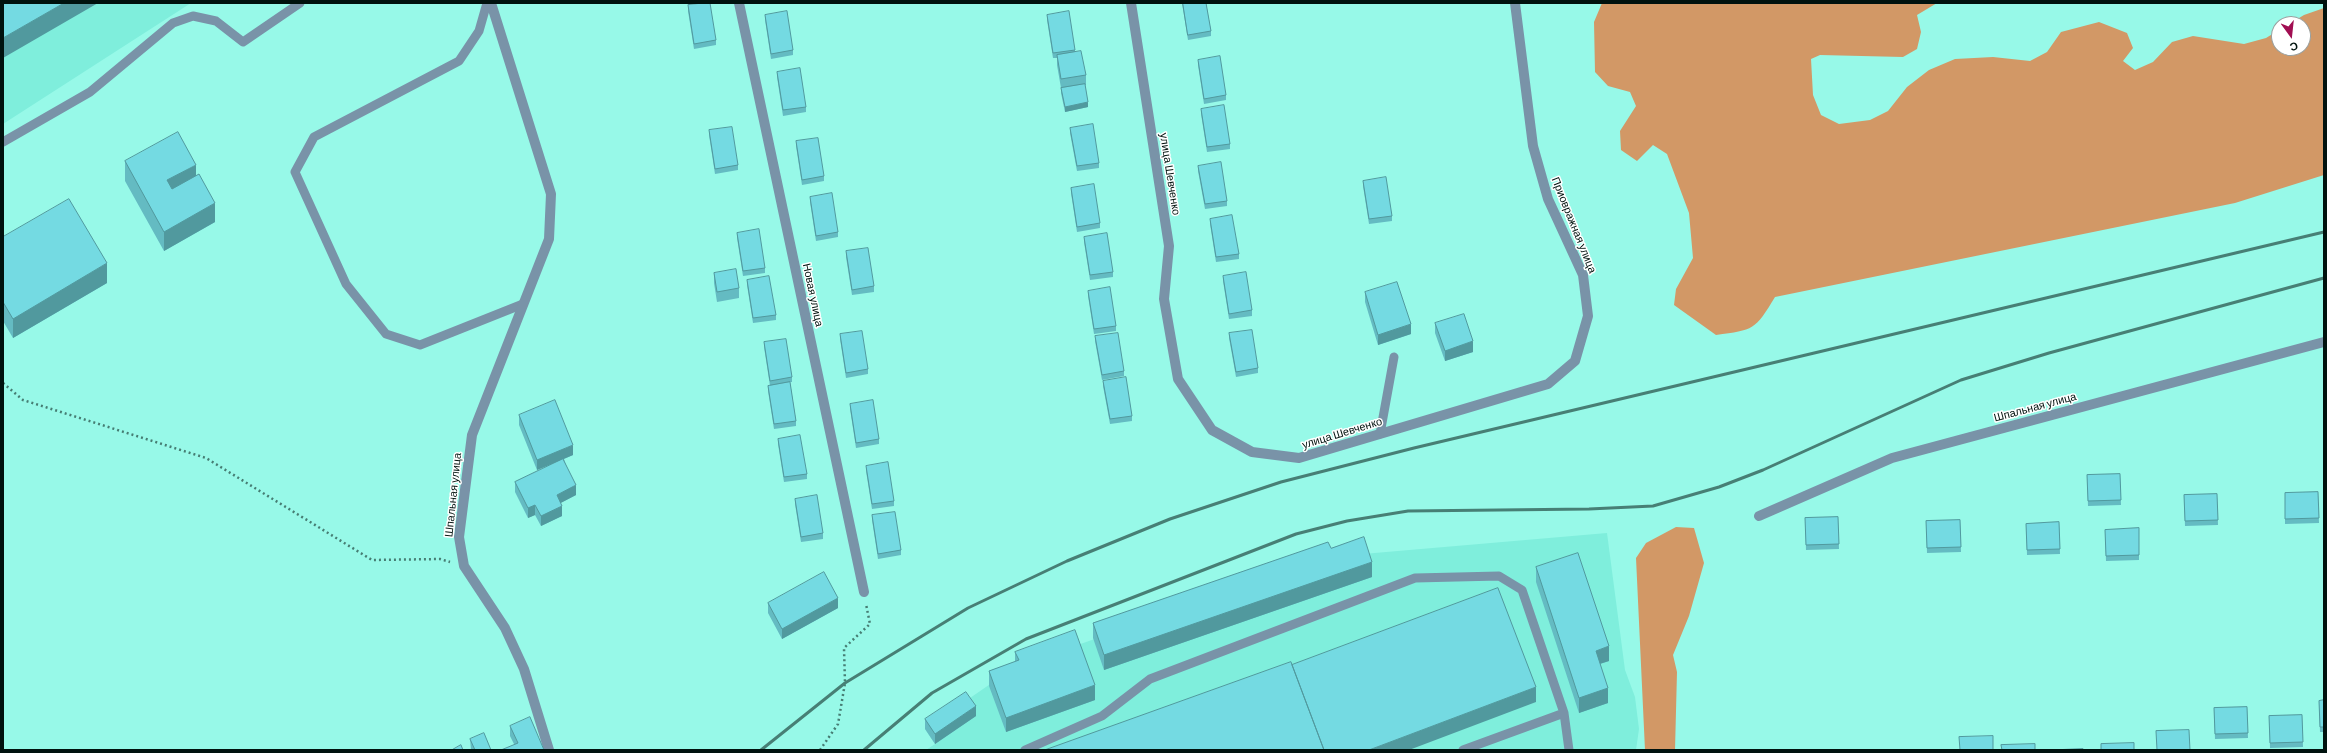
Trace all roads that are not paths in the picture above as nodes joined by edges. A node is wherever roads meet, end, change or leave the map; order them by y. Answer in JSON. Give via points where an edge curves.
{"nodes":[{"id":1,"x":300,"y":3,"type":"edge"},
{"id":2,"x":487,"y":3,"type":"edge"},
{"id":3,"x":491,"y":3,"type":"edge"},
{"id":4,"x":739,"y":3,"type":"edge"},
{"id":5,"x":1131,"y":3,"type":"edge"},
{"id":6,"x":1515,"y":3,"type":"edge"},
{"id":7,"x":3,"y":142,"type":"edge"},
{"id":8,"x":523,"y":304,"type":"junction"},
{"id":9,"x":2324,"y":342,"type":"edge"},
{"id":10,"x":1394,"y":357,"type":"dead end"},
{"id":11,"x":1575,"y":361,"type":"joint"},
{"id":12,"x":1380,"y":434,"type":"junction"},
{"id":13,"x":1759,"y":516,"type":"dead end"},
{"id":14,"x":864,"y":592,"type":"road end"},
{"id":15,"x":1564,"y":713,"type":"junction"},
{"id":16,"x":550,"y":750,"type":"edge"},
{"id":17,"x":1025,"y":750,"type":"edge"},
{"id":18,"x":1462,"y":750,"type":"edge"},
{"id":19,"x":1569,"y":750,"type":"edge"}],
"edges":[{"from":1,"to":7,"type":"lane","via":[[243,42],[216,21],[193,16],[173,23],[90,92]]},
{"from":2,"to":8,"type":"lane","via":[[479,31],[459,61],[314,137],[295,172],[346,284],[386,334],[420,345]]},
{"from":3,"to":8,"type":"street","name":"Шпальная улица","via":[[551,194],[549,239]]},
{"from":4,"to":14,"type":"street","name":"Новая улица"},
{"from":5,"to":12,"type":"street","name":"улица Шевченко","via":[[1169,246],[1164,299],[1178,379],[1212,430],[1252,452],[1299,458]]},
{"from":6,"to":11,"type":"street","name":"Приовражная улица","via":[[1533,146],[1548,199],[1583,275],[1588,316]]},
{"from":8,"to":16,"type":"street","name":"Шпальная улица","via":[[472,435],[459,537],[464,566],[505,628],[524,669]]},
{"from":9,"to":13,"type":"street","name":"Шпальная улица","via":[[1892,458]]},
{"from":10,"to":12,"type":"lane"},
{"from":11,"to":12,"type":"street","name":"улица Шевченко","via":[[1548,384]]},
{"from":15,"to":17,"type":"lane","via":[[1522,590],[1499,576],[1415,578],[1150,678],[1102,716]]},
{"from":15,"to":18,"type":"lane"},
{"from":15,"to":19,"type":"lane"}]}
